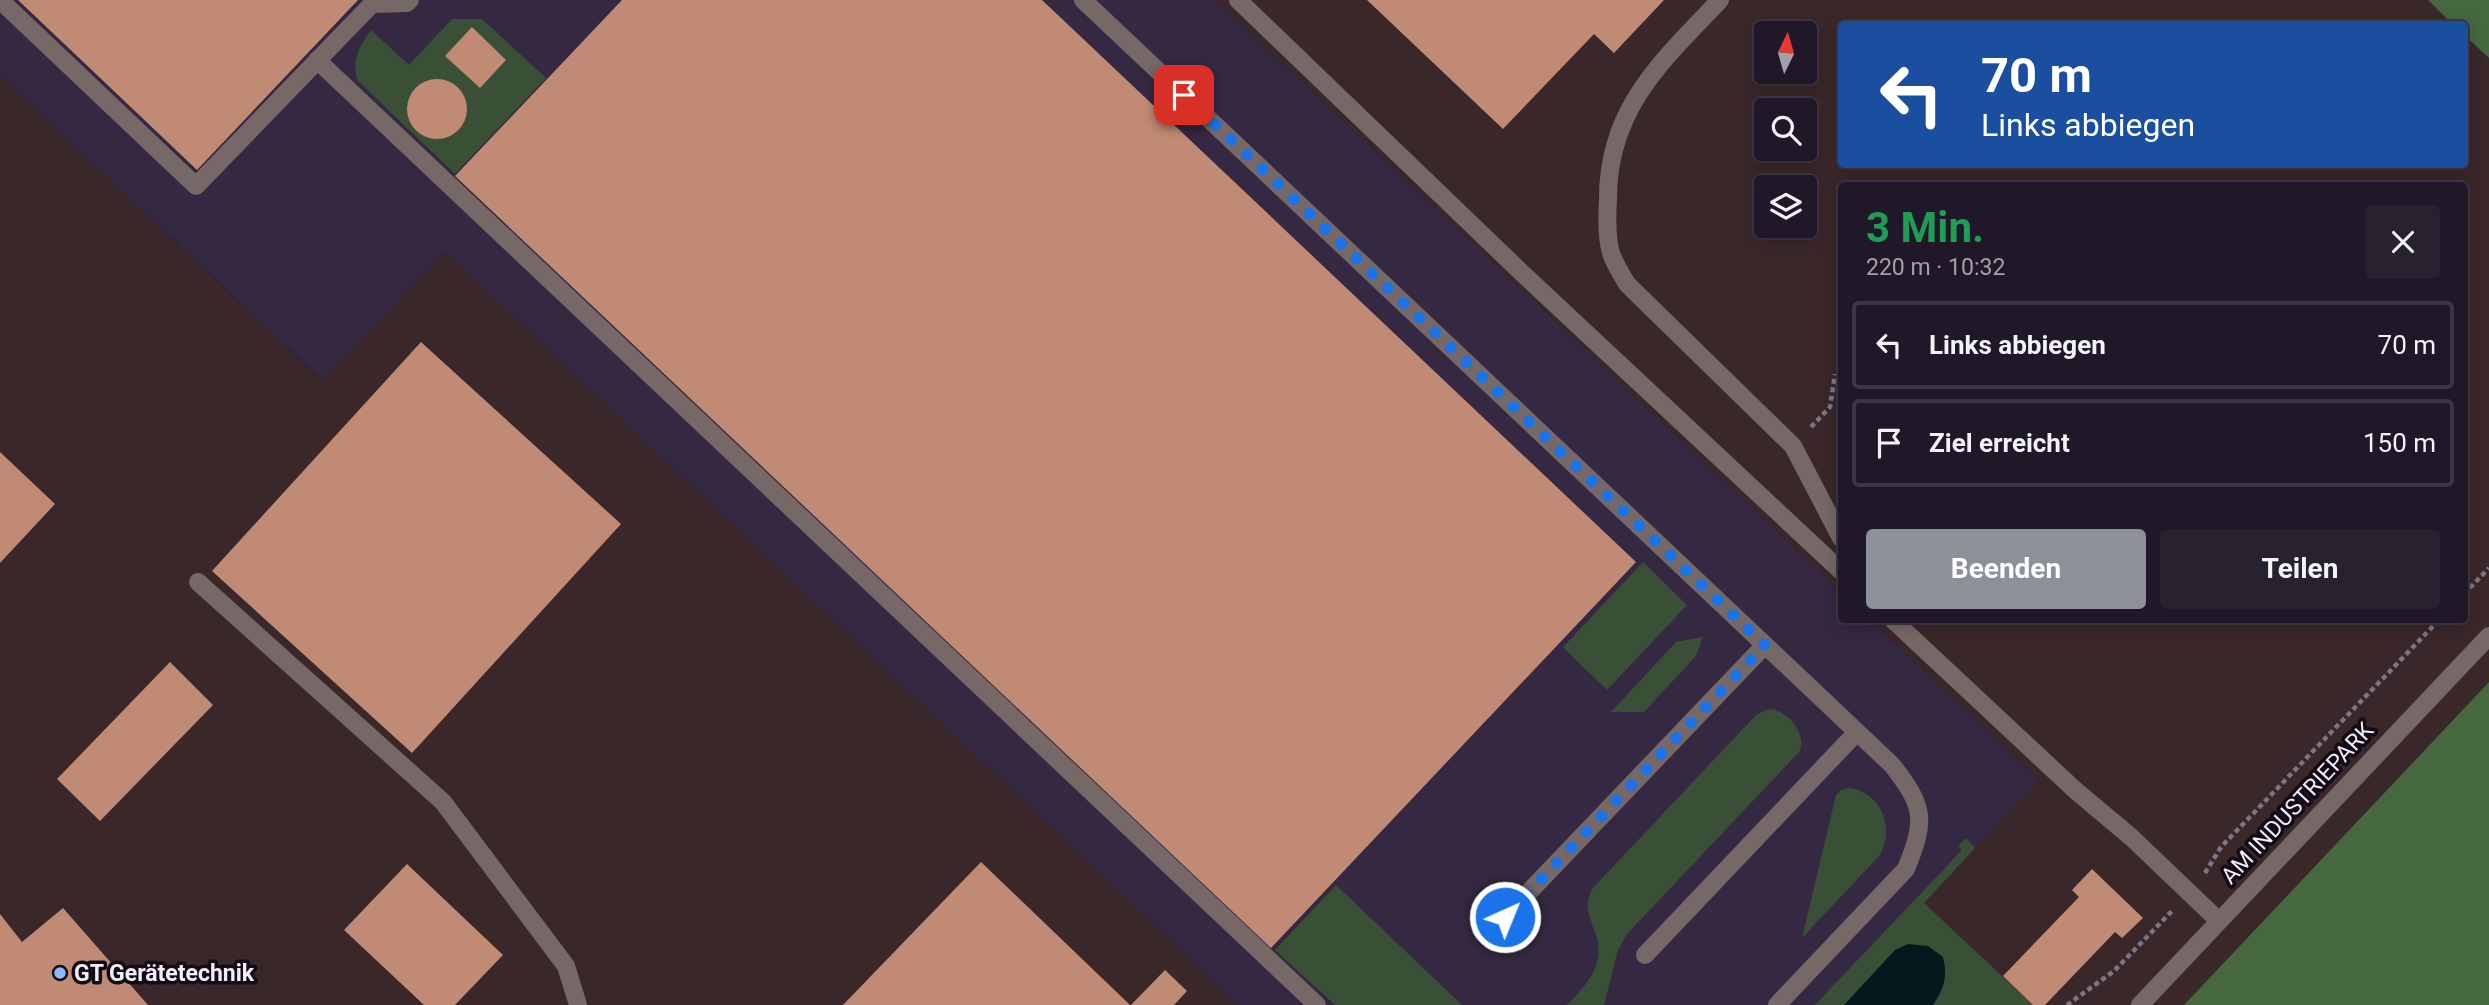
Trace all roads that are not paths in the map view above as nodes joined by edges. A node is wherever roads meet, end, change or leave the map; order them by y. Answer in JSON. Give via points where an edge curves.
{"nodes":[{"id":1,"x":0,"y":0,"type":"edge"},
{"id":2,"x":410,"y":0,"type":"edge"},
{"id":3,"x":1083,"y":0,"type":"edge"},
{"id":4,"x":1238,"y":0,"type":"edge"},
{"id":5,"x":1720,"y":0,"type":"edge"},
{"id":6,"x":317,"y":60,"type":"junction"},
{"id":7,"x":1838,"y":532,"type":"edge"},
{"id":8,"x":1838,"y":568,"type":"edge"},
{"id":9,"x":198,"y":582,"type":"dead end"},
{"id":10,"x":1896,"y":623,"type":"edge"},
{"id":11,"x":2489,"y":636,"type":"edge"},
{"id":12,"x":1765,"y":645,"type":"junction"},
{"id":13,"x":1857,"y":732,"type":"junction"},
{"id":14,"x":1505,"y":917,"type":"dead end"},
{"id":15,"x":2219,"y":920,"type":"junction"},
{"id":16,"x":1645,"y":955,"type":"dead end"},
{"id":17,"x":578,"y":1005,"type":"edge"},
{"id":18,"x":1317,"y":1005,"type":"edge"},
{"id":19,"x":1777,"y":1005,"type":"edge"},
{"id":20,"x":2140,"y":1005,"type":"edge"}],
"edges":[{"from":1,"to":6,"type":"street","via":[[196,186]]},
{"from":2,"to":6,"type":"street","via":[[372,4]]},
{"from":3,"to":12,"type":"street"},
{"from":4,"to":8,"type":"street","via":[[1522,274]]},
{"from":5,"to":7,"type":"street","via":[[1648,78],[1615,138],[1608,174],[1611,254],[1627,284],[1793,446]]},
{"from":6,"to":18,"type":"street"},
{"from":9,"to":17,"type":"street","via":[[443,802],[566,966]]},
{"from":10,"to":15,"type":"street"},
{"from":11,"to":15,"type":"street","name":"AM INDUSTRIEPARK"},
{"from":12,"to":13,"type":"street"},
{"from":12,"to":14,"type":"street"},
{"from":13,"to":16,"type":"street"},
{"from":13,"to":19,"type":"street","via":[[1911,790],[1921,817],[1918,841],[1906,869]]},
{"from":15,"to":20,"type":"street","name":"AM INDUSTRIEPARK"}]}
